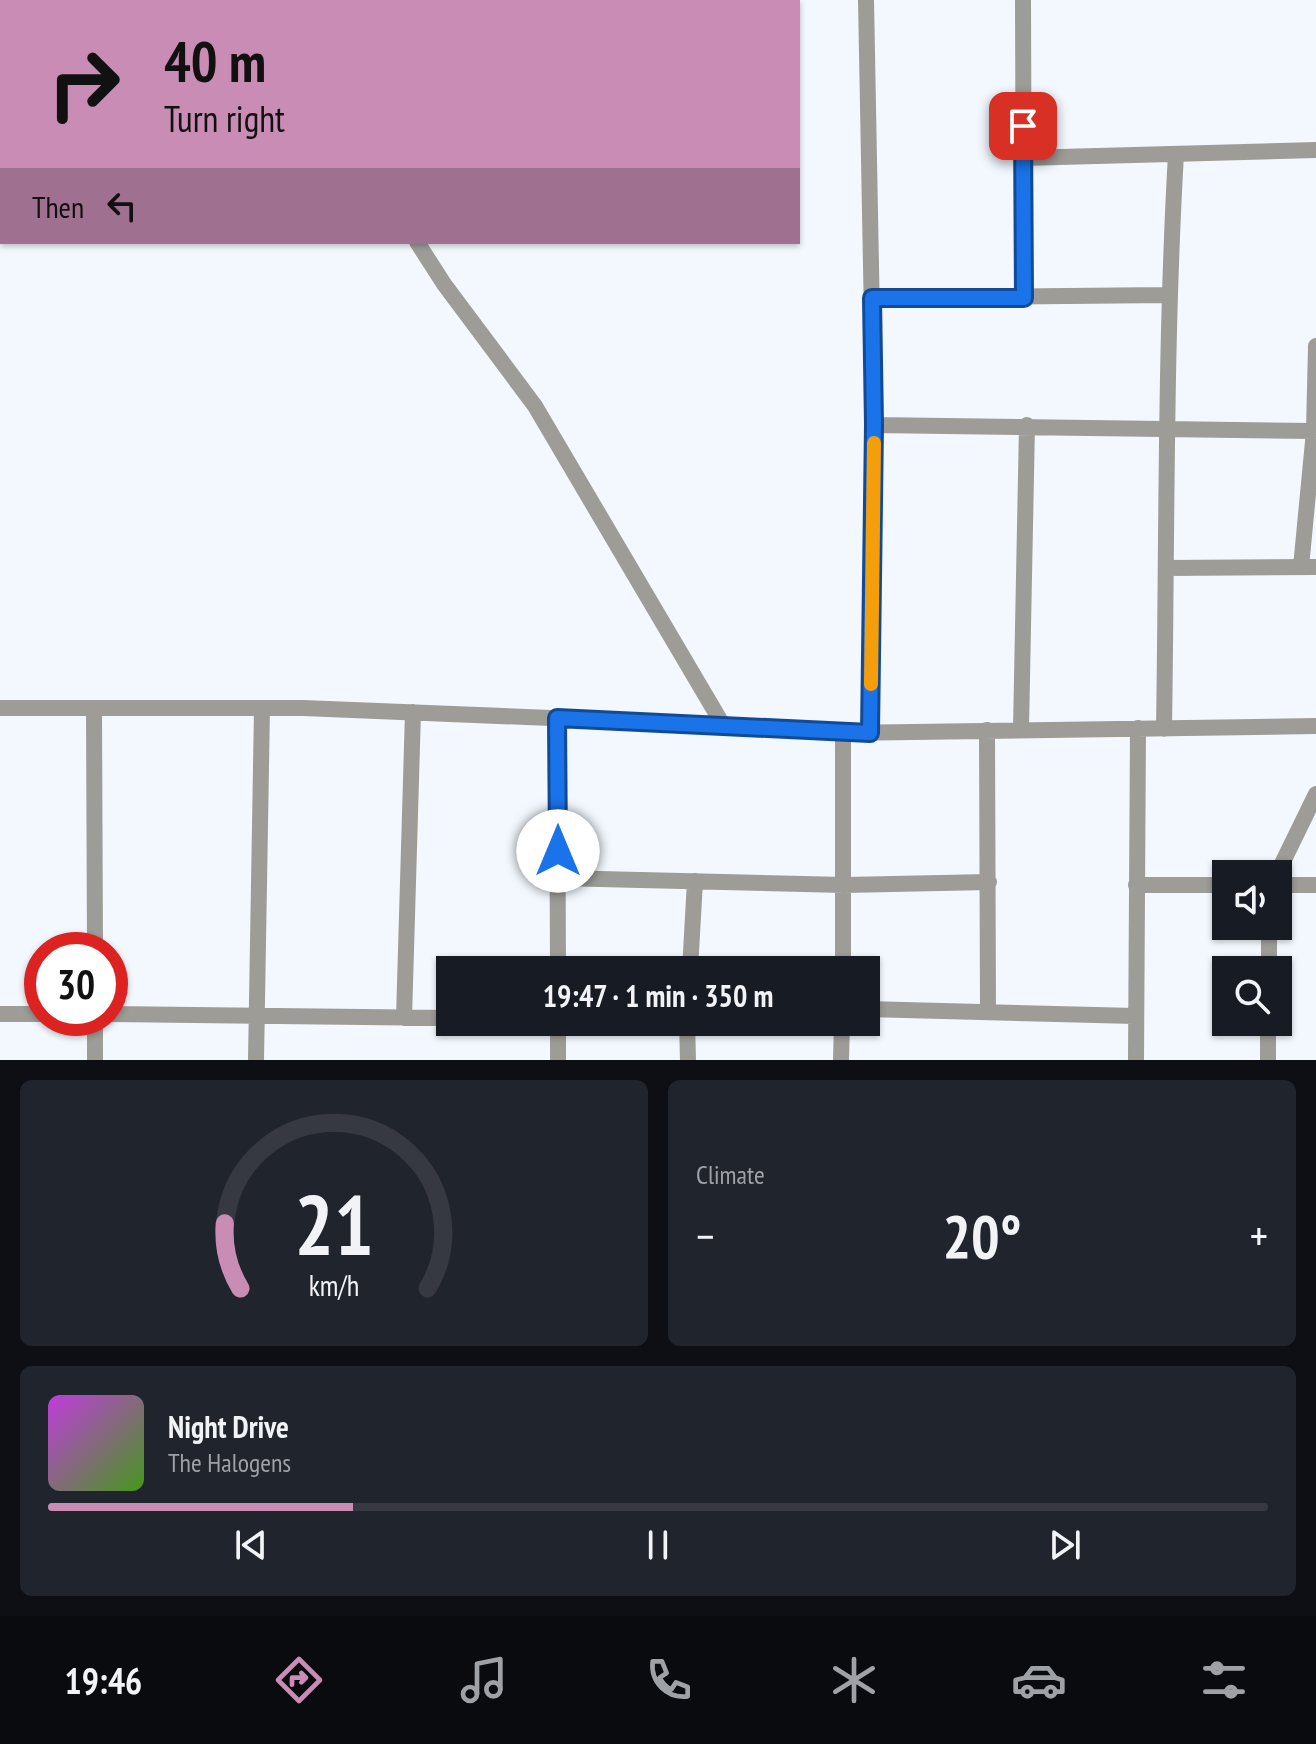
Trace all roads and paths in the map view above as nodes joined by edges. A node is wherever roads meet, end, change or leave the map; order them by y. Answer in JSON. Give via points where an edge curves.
{"nodes":[{"id":1,"x":866,"y":0,"type":"edge"},
{"id":2,"x":1023,"y":0,"type":"edge"},
{"id":3,"x":1316,"y":150,"type":"edge"},
{"id":4,"x":1176,"y":154,"type":"junction"},
{"id":5,"x":1023,"y":158,"type":"junction"},
{"id":6,"x":418,"y":244,"type":"edge"},
{"id":7,"x":1168,"y":295,"type":"junction"},
{"id":8,"x":872,"y":298,"type":"junction"},
{"id":9,"x":1024,"y":298,"type":"junction"},
{"id":10,"x":1316,"y":346,"type":"edge"},
{"id":11,"x":874,"y":425,"type":"junction"},
{"id":12,"x":1027,"y":425,"type":"junction"},
{"id":13,"x":1169,"y":427,"type":"junction"},
{"id":14,"x":1314,"y":431,"type":"junction"},
{"id":15,"x":1309,"y":567,"type":"edge"},
{"id":16,"x":1166,"y":568,"type":"junction"},
{"id":17,"x":0,"y":708,"type":"edge"},
{"id":18,"x":94,"y":708,"type":"junction"},
{"id":19,"x":262,"y":708,"type":"junction"},
{"id":20,"x":413,"y":712,"type":"junction"},
{"id":21,"x":557,"y":718,"type":"junction"},
{"id":22,"x":723,"y":725,"type":"junction"},
{"id":23,"x":1316,"y":726,"type":"edge"},
{"id":24,"x":1138,"y":728,"type":"junction"},
{"id":25,"x":1021,"y":729,"type":"junction"},
{"id":26,"x":1164,"y":729,"type":"junction"},
{"id":27,"x":987,"y":730,"type":"junction"},
{"id":28,"x":843,"y":733,"type":"junction"},
{"id":29,"x":870,"y":733,"type":"junction"},
{"id":30,"x":1316,"y":794,"type":"edge"},
{"id":31,"x":1284,"y":860,"type":"edge"},
{"id":32,"x":558,"y":878,"type":"junction"},
{"id":33,"x":695,"y":881,"type":"junction"},
{"id":34,"x":989,"y":882,"type":"junction"},
{"id":35,"x":844,"y":885,"type":"junction"},
{"id":36,"x":1136,"y":885,"type":"junction"},
{"id":37,"x":1212,"y":885,"type":"edge"},
{"id":38,"x":1292,"y":885,"type":"edge"},
{"id":39,"x":1316,"y":885,"type":"edge"},
{"id":40,"x":95,"y":932,"type":"edge"},
{"id":41,"x":558,"y":956,"type":"edge"},
{"id":42,"x":691,"y":956,"type":"edge"},
{"id":43,"x":843,"y":956,"type":"edge"},
{"id":44,"x":880,"y":1009,"type":"edge"},
{"id":45,"x":988,"y":1011,"type":"junction"},
{"id":46,"x":0,"y":1014,"type":"edge"},
{"id":47,"x":24,"y":1014,"type":"edge"},
{"id":48,"x":128,"y":1014,"type":"edge"},
{"id":49,"x":255,"y":1016,"type":"junction"},
{"id":50,"x":1135,"y":1016,"type":"junction"},
{"id":51,"x":404,"y":1018,"type":"junction"},
{"id":52,"x":436,"y":1018,"type":"edge"},
{"id":53,"x":95,"y":1036,"type":"edge"},
{"id":54,"x":558,"y":1036,"type":"edge"},
{"id":55,"x":687,"y":1036,"type":"edge"},
{"id":56,"x":842,"y":1036,"type":"edge"},
{"id":57,"x":1268,"y":1036,"type":"edge"},
{"id":58,"x":95,"y":1060,"type":"edge"},
{"id":59,"x":256,"y":1060,"type":"edge"},
{"id":60,"x":558,"y":1060,"type":"edge"},
{"id":61,"x":688,"y":1060,"type":"edge"},
{"id":62,"x":841,"y":1060,"type":"edge"},
{"id":63,"x":1136,"y":1060,"type":"edge"},
{"id":64,"x":1268,"y":1060,"type":"edge"}],
"edges":[{"from":1,"to":8,"type":"street"},
{"from":2,"to":5,"type":"street"},
{"from":3,"to":4,"type":"street"},
{"from":4,"to":5,"type":"street"},
{"from":4,"to":7,"type":"street"},
{"from":5,"to":9,"type":"street"},
{"from":6,"to":22,"type":"street","via":[[535,406]]},
{"from":7,"to":9,"type":"street"},
{"from":7,"to":13,"type":"street"},
{"from":8,"to":9,"type":"street"},
{"from":8,"to":11,"type":"street"},
{"from":10,"to":14,"type":"street"},
{"from":11,"to":12,"type":"street"},
{"from":11,"to":29,"type":"street"},
{"from":12,"to":13,"type":"street"},
{"from":12,"to":25,"type":"street"},
{"from":13,"to":14,"type":"street"},
{"from":13,"to":16,"type":"street"},
{"from":14,"to":15,"type":"street"},
{"from":15,"to":16,"type":"street"},
{"from":16,"to":26,"type":"street"},
{"from":17,"to":18,"type":"street"},
{"from":18,"to":19,"type":"street"},
{"from":18,"to":40,"type":"street"},
{"from":19,"to":20,"type":"street"},
{"from":19,"to":49,"type":"street"},
{"from":20,"to":21,"type":"street"},
{"from":20,"to":51,"type":"street"},
{"from":21,"to":22,"type":"street"},
{"from":21,"to":32,"type":"street"},
{"from":22,"to":28,"type":"street"},
{"from":23,"to":26,"type":"street"},
{"from":24,"to":25,"type":"street"},
{"from":24,"to":26,"type":"street"},
{"from":24,"to":36,"type":"street"},
{"from":25,"to":27,"type":"street"},
{"from":27,"to":29,"type":"street"},
{"from":27,"to":34,"type":"street"},
{"from":28,"to":29,"type":"street"},
{"from":28,"to":35,"type":"street"},
{"from":30,"to":31,"type":"street"},
{"from":32,"to":33,"type":"street"},
{"from":32,"to":41,"type":"street"},
{"from":33,"to":35,"type":"street"},
{"from":33,"to":42,"type":"street"},
{"from":34,"to":35,"type":"street"},
{"from":34,"to":45,"type":"street"},
{"from":35,"to":43,"type":"street"},
{"from":36,"to":37,"type":"street"},
{"from":36,"to":50,"type":"street"},
{"from":38,"to":39,"type":"street"},
{"from":44,"to":45,"type":"street"},
{"from":45,"to":50,"type":"street"},
{"from":46,"to":47,"type":"street"},
{"from":48,"to":49,"type":"street"},
{"from":49,"to":51,"type":"street"},
{"from":49,"to":59,"type":"street"},
{"from":50,"to":63,"type":"street"},
{"from":51,"to":52,"type":"street"},
{"from":53,"to":58,"type":"street"},
{"from":54,"to":60,"type":"street"},
{"from":55,"to":61,"type":"street"},
{"from":56,"to":62,"type":"street"},
{"from":57,"to":64,"type":"street"}]}
